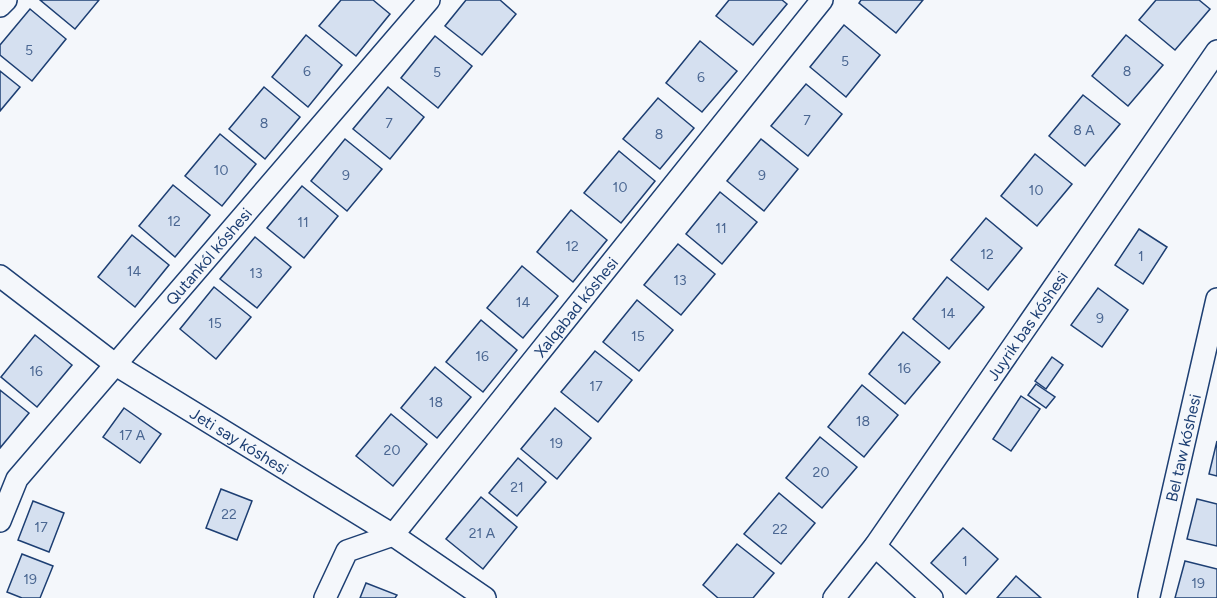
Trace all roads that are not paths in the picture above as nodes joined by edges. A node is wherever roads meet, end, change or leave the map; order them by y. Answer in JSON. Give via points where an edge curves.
{"nodes":[{"id":1,"x":6,"y":0,"type":"edge"},
{"id":2,"x":429,"y":0,"type":"edge"},
{"id":3,"x":822,"y":0,"type":"edge"},
{"id":4,"x":0,"y":6,"type":"edge"},
{"id":5,"x":1217,"y":51,"type":"edge"},
{"id":6,"x":0,"y":276,"type":"edge"},
{"id":7,"x":1217,"y":300,"type":"edge"},
{"id":8,"x":116,"y":365,"type":"junction"},
{"id":9,"x":0,"y":521,"type":"edge"},
{"id":10,"x":393,"y":535,"type":"junction"},
{"id":11,"x":875,"y":546,"type":"junction"},
{"id":12,"x":1149,"y":596,"type":"dead end"},
{"id":13,"x":325,"y":598,"type":"edge"},
{"id":14,"x":485,"y":598,"type":"edge"},
{"id":15,"x":834,"y":598,"type":"edge"},
{"id":16,"x":932,"y":598,"type":"edge"}],
"edges":[{"from":1,"to":4,"type":"street"},
{"from":2,"to":8,"type":"street","name":"Qutankól kóshesi"},
{"from":3,"to":10,"type":"street","name":"Xalqabad kóshesi"},
{"from":5,"to":11,"type":"street","name":"Juyrik bas kóshesi"},
{"from":6,"to":8,"type":"street","name":"Jeti say kóshesi"},
{"from":7,"to":12,"type":"street","name":"Bel taw kóshesi"},
{"from":8,"to":9,"type":"street","name":"Qutankól kóshesi","via":[[17,479]]},
{"from":8,"to":10,"type":"street","name":"Jeti say kóshesi"},
{"from":10,"to":13,"type":"street","via":[[346,550]]},
{"from":10,"to":14,"type":"street","name":"Jeti say kóshesi"},
{"from":11,"to":15,"type":"street","name":"Juyrik bas kóshesi"},
{"from":11,"to":16,"type":"street"}]}
